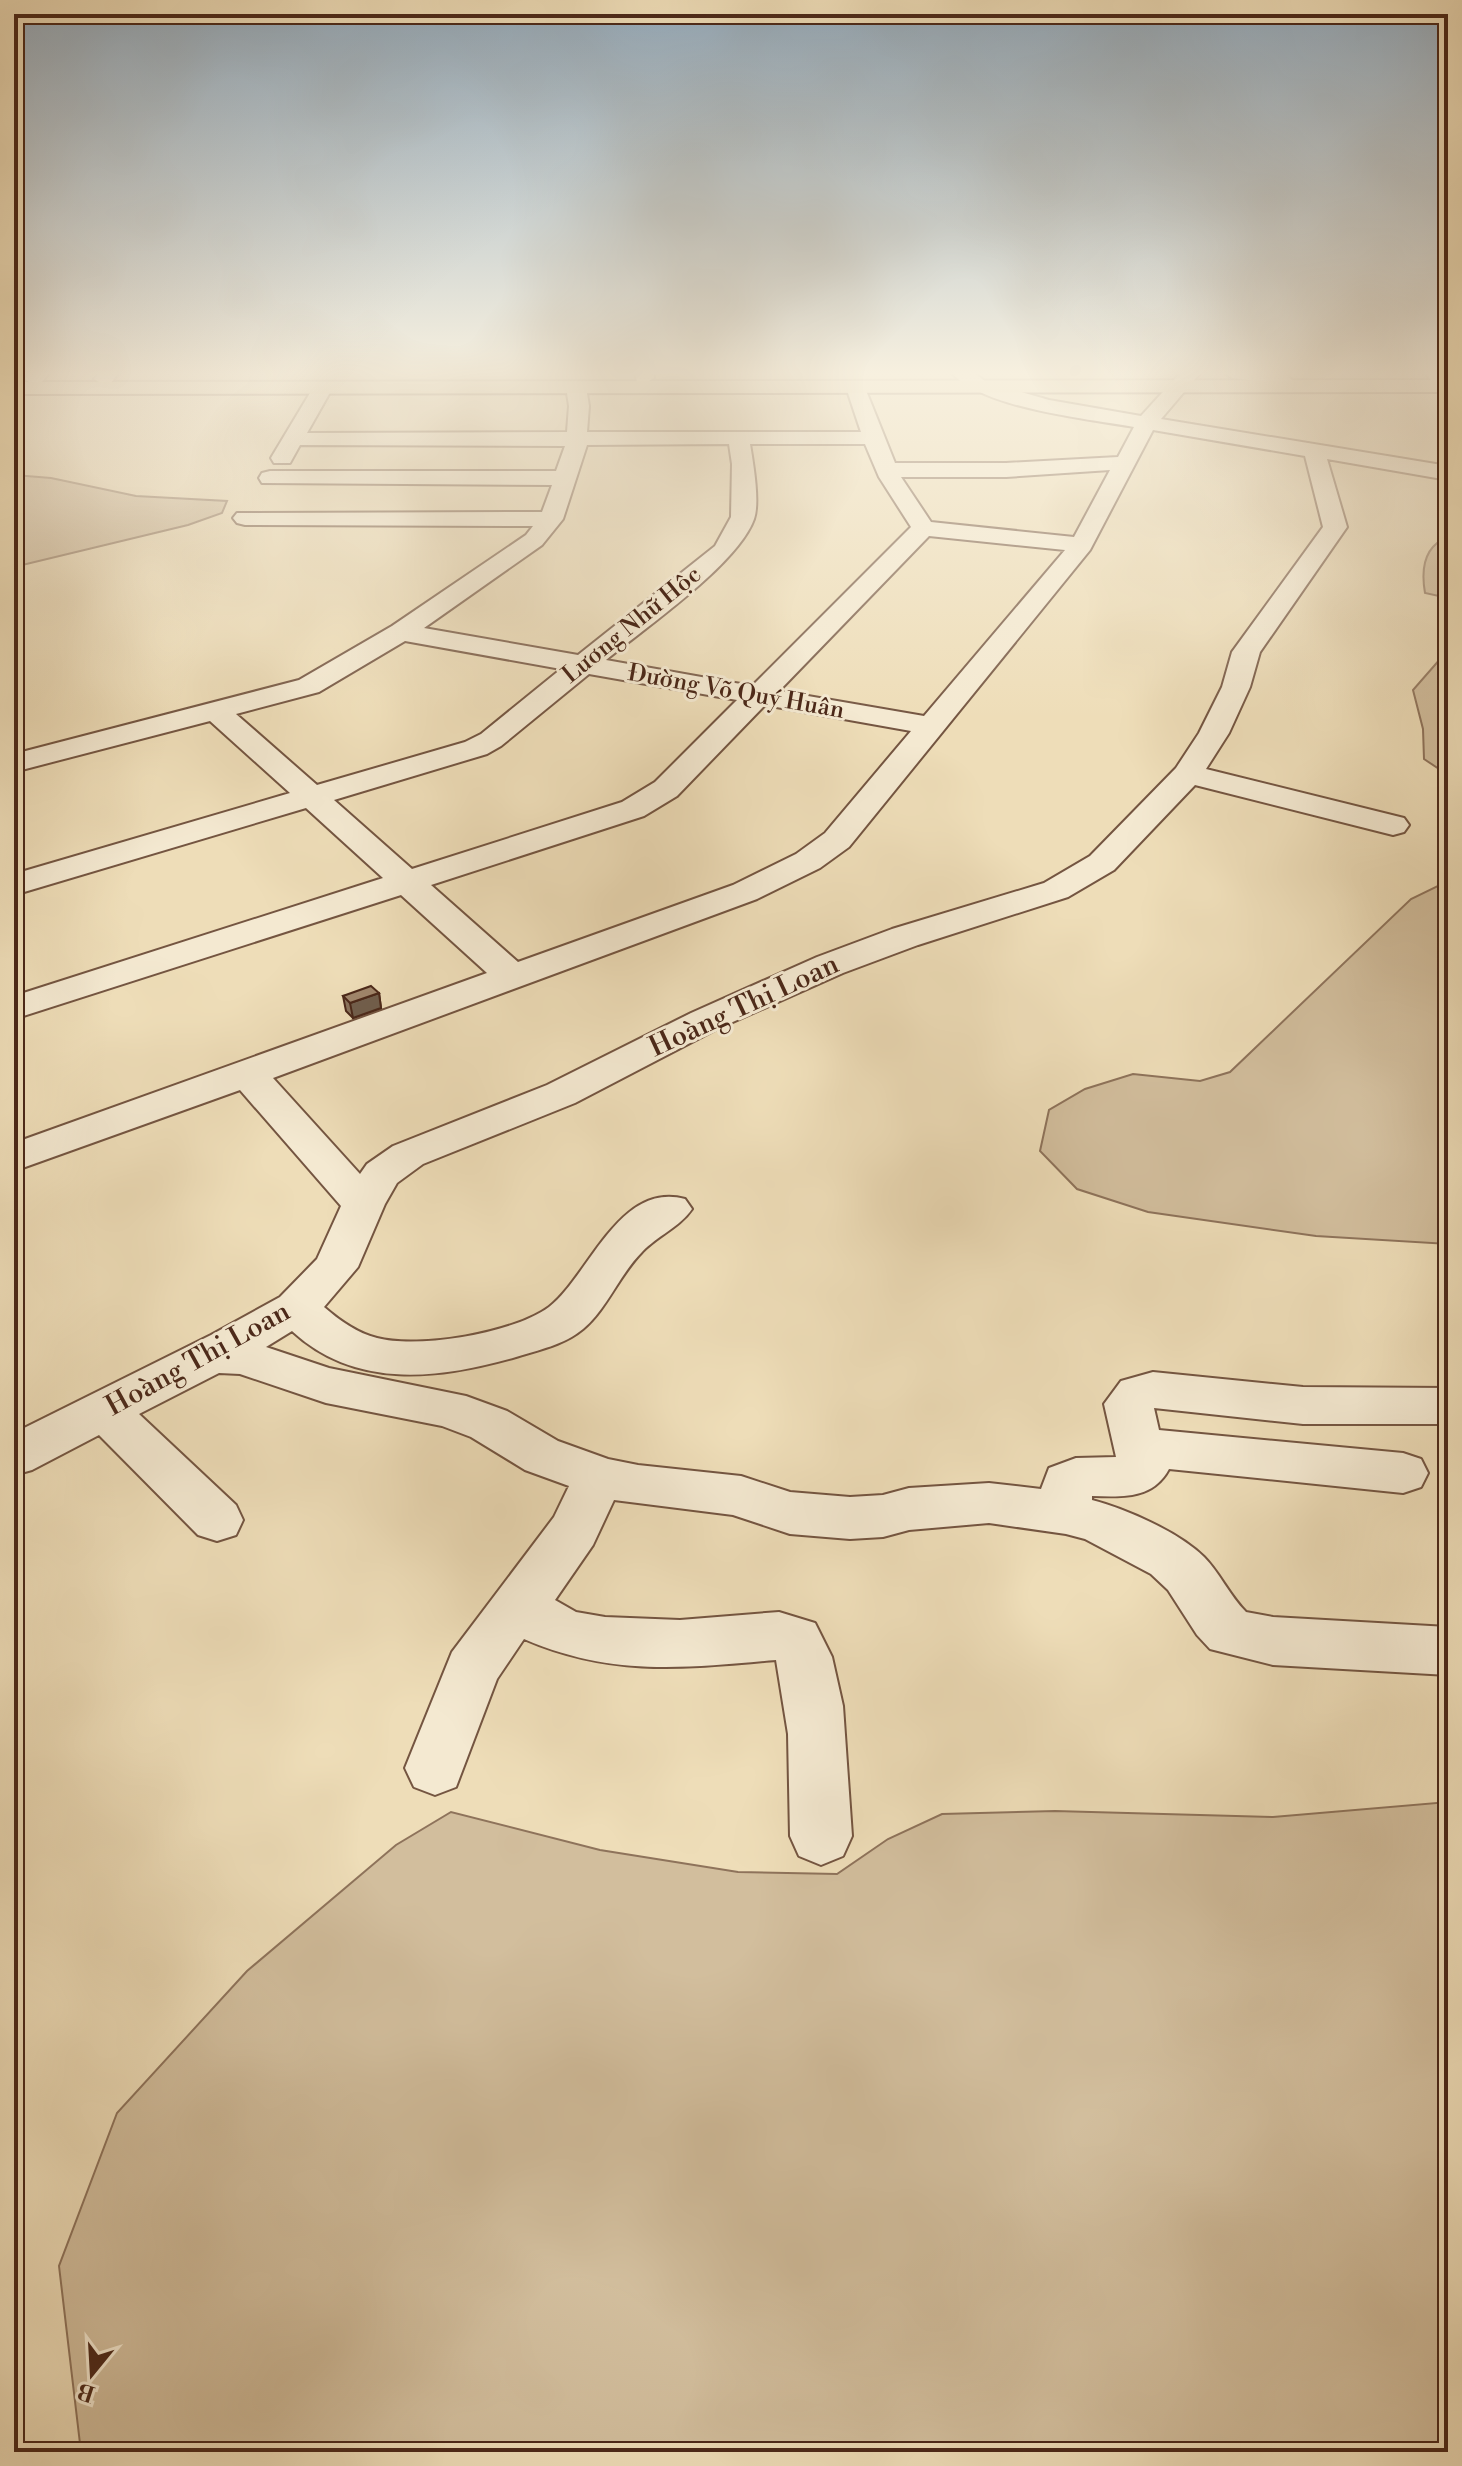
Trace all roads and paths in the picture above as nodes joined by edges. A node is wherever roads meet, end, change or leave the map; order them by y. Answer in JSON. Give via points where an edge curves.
{"nodes":[{"id":1,"x":264,"y":487,"type":"edge"},
{"id":2,"x":562,"y":487,"type":"edge"},
{"id":3,"x":743,"y":487,"type":"edge"},
{"id":4,"x":899,"y":487,"type":"edge"},
{"id":5,"x":1111,"y":487,"type":"edge"},
{"id":6,"x":1324,"y":487,"type":"edge"},
{"id":7,"x":551,"y":519,"type":"junction"},
{"id":8,"x":923,"y":528,"type":"junction"},
{"id":9,"x":1082,"y":545,"type":"junction"},
{"id":10,"x":401,"y":632,"type":"junction"},
{"id":11,"x":584,"y":664,"type":"junction"},
{"id":12,"x":761,"y":696,"type":"junction"},
{"id":13,"x":216,"y":711,"type":"junction"},
{"id":14,"x":930,"y":726,"type":"junction"},
{"id":15,"x":14,"y":763,"type":"edge"},
{"id":16,"x":1188,"y":774,"type":"junction"},
{"id":17,"x":312,"y":797,"type":"junction"},
{"id":18,"x":1393,"y":825,"type":"dead end"},
{"id":19,"x":407,"y":882,"type":"junction"},
{"id":20,"x":14,"y":885,"type":"edge"},
{"id":21,"x":512,"y":976,"type":"junction"},
{"id":22,"x":14,"y":1008,"type":"edge"},
{"id":23,"x":246,"y":1072,"type":"junction"},
{"id":24,"x":14,"y":1158,"type":"edge"},
{"id":25,"x":363,"y":1204,"type":"junction"},
{"id":26,"x":670,"y":1209,"type":"dead end"},
{"id":27,"x":287,"y":1313,"type":"junction"},
{"id":28,"x":220,"y":1351,"type":"junction"},
{"id":29,"x":1448,"y":1406,"type":"edge"},
{"id":30,"x":104,"y":1410,"type":"junction"},
{"id":31,"x":1140,"y":1447,"type":"junction"},
{"id":32,"x":14,"y":1456,"type":"edge"},
{"id":33,"x":1403,"y":1473,"type":"dead end"},
{"id":34,"x":599,"y":1477,"type":"junction"},
{"id":35,"x":1066,"y":1513,"type":"junction"},
{"id":36,"x":217,"y":1520,"type":"dead end"},
{"id":37,"x":521,"y":1604,"type":"junction"},
{"id":38,"x":1448,"y":1651,"type":"edge"},
{"id":39,"x":435,"y":1768,"type":"dead end"},
{"id":40,"x":821,"y":1836,"type":"dead end"}],
"edges":[{"from":1,"to":7,"type":"street","via":[[245,518]]},
{"from":2,"to":7,"type":"street"},
{"from":3,"to":11,"type":"street","name":"Lương Nhữ Hộc","via":[[742,525],[724,550]]},
{"from":4,"to":8,"type":"street"},
{"from":5,"to":9,"type":"street"},
{"from":6,"to":16,"type":"street","name":"Hoàng Thị Loan","via":[[1335,527],[1246,652],[1236,687]]},
{"from":7,"to":10,"type":"street","via":[[534,540]]},
{"from":8,"to":9,"type":"street"},
{"from":8,"to":12,"type":"street"},
{"from":9,"to":14,"type":"street"},
{"from":10,"to":11,"type":"street","name":"Đường Võ Quý Huân"},
{"from":10,"to":13,"type":"street","via":[[309,686]]},
{"from":11,"to":12,"type":"street","name":"Đường Võ Quý Huân"},
{"from":11,"to":17,"type":"street","name":"Lương Nhữ Hộc","via":[[476,748]]},
{"from":12,"to":14,"type":"street","name":"Đường Võ Quý Huân"},
{"from":12,"to":19,"type":"street","via":[[666,789],[633,809]]},
{"from":13,"to":15,"type":"street"},
{"from":13,"to":17,"type":"street"},
{"from":14,"to":21,"type":"street","via":[[837,840],[808,861],[745,892]]},
{"from":16,"to":18,"type":"street"},
{"from":16,"to":25,"type":"street","name":"Hoàng Thị Loan","via":[[1102,863],[1056,890],[830,965],[561,1094],[408,1155],[382,1174]]},
{"from":17,"to":19,"type":"street"},
{"from":17,"to":20,"type":"street","name":"Lương Nhữ Hộc"},
{"from":19,"to":21,"type":"street"},
{"from":19,"to":22,"type":"street"},
{"from":21,"to":23,"type":"street"},
{"from":23,"to":24,"type":"street"},
{"from":23,"to":25,"type":"street"},
{"from":25,"to":27,"type":"street","name":"Hoàng Thị Loan","via":[[336,1267]]},
{"from":26,"to":27,"type":"street","via":[[628,1238],[566,1318],[488,1348],[449,1357],[385,1358],[329,1339]]},
{"from":27,"to":28,"type":"street","name":"Hoàng Thị Loan"},
{"from":28,"to":30,"type":"street","name":"Hoàng Thị Loan"},
{"from":28,"to":34,"type":"street","via":[[326,1385],[449,1409]]},
{"from":29,"to":31,"type":"street","via":[[1279,1404],[1149,1390],[1134,1395],[1128,1404]]},
{"from":30,"to":32,"type":"street","name":"Hoàng Thị Loan"},
{"from":30,"to":36,"type":"street"},
{"from":31,"to":33,"type":"street"},
{"from":31,"to":35,"type":"street","via":[[1140,1474],[1075,1476],[1067,1482]]},
{"from":34,"to":35,"type":"street","via":[[741,1496],[790,1513],[850,1518],[989,1503]]},
{"from":34,"to":37,"type":"street","via":[[574,1530]]},
{"from":35,"to":38,"type":"street","via":[[1101,1523],[1170,1559],[1230,1632],[1273,1641]]},
{"from":37,"to":39,"type":"street","via":[[472,1669]]},
{"from":37,"to":40,"type":"street","via":[[546,1625],[625,1645],[779,1636],[795,1640],[803,1651],[814,1706]]}]}
